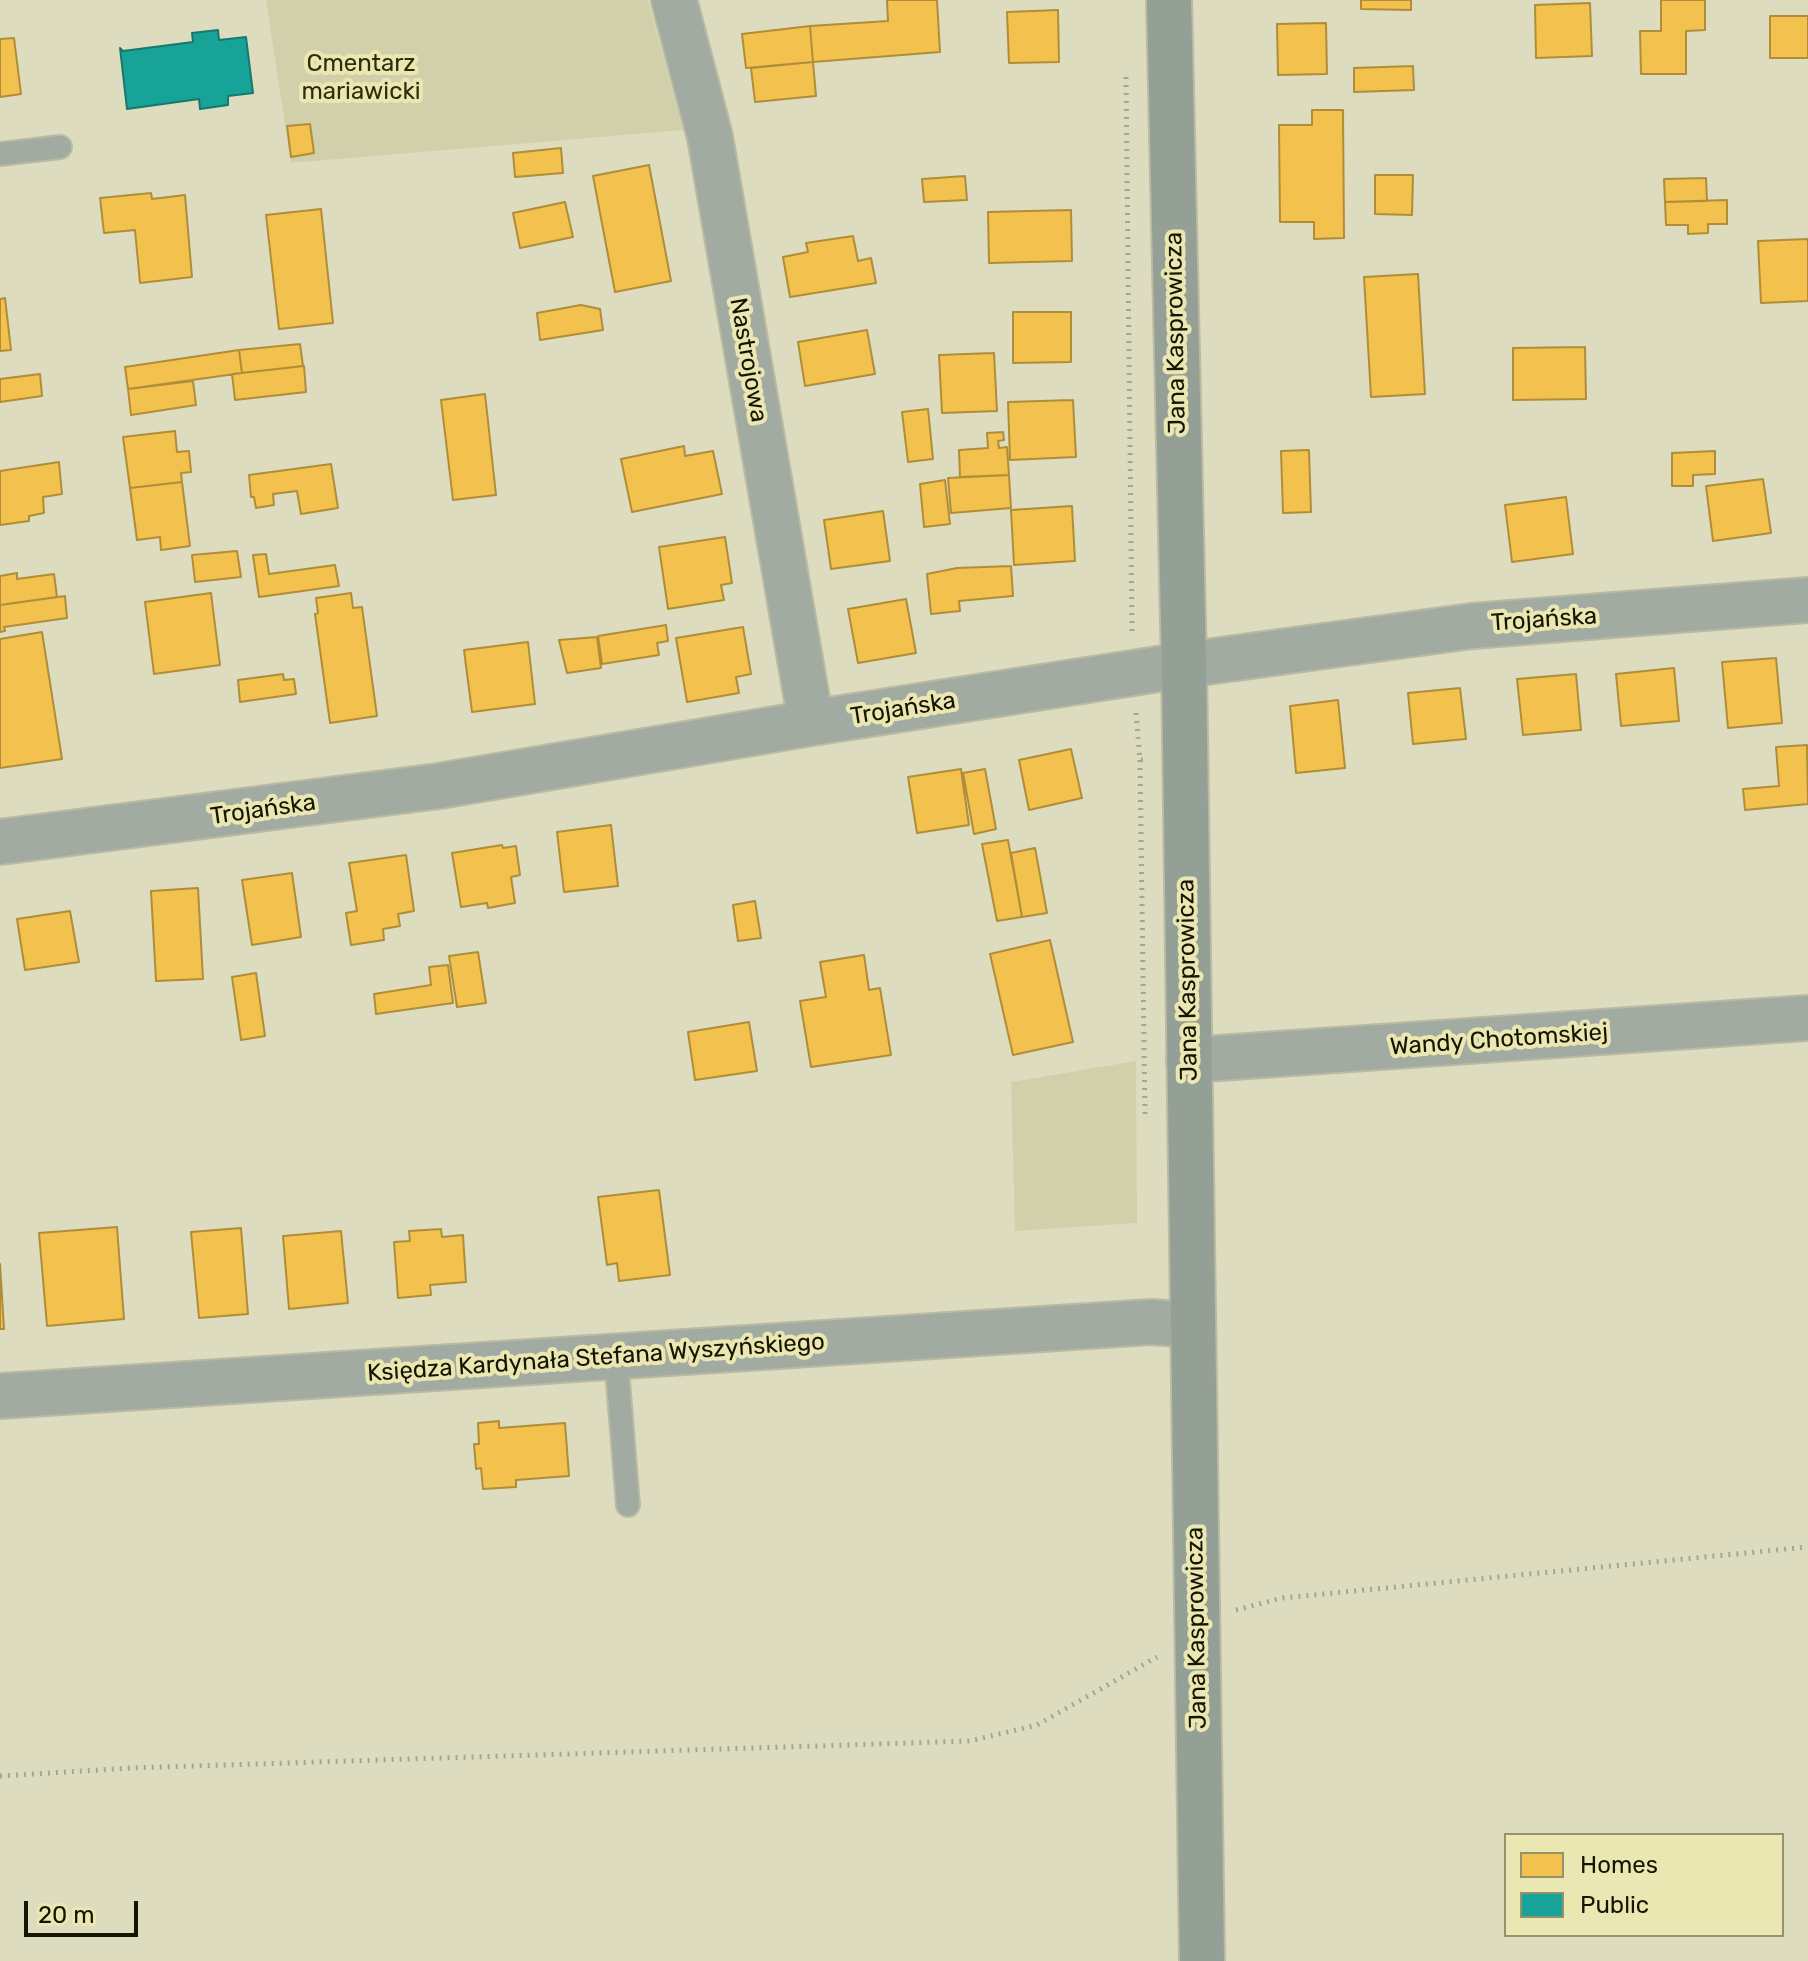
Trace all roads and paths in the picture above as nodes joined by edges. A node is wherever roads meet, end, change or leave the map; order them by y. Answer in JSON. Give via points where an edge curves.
{"nodes":[{"id":1,"x":674,"y":0,"type":"edge"},
{"id":2,"x":1169,"y":0,"type":"edge"},
{"id":3,"x":60,"y":147,"type":"dead end"},
{"id":4,"x":0,"y":154,"type":"edge"},
{"id":5,"x":1808,"y":600,"type":"edge"},
{"id":6,"x":1184,"y":665,"type":"junction"},
{"id":7,"x":811,"y":723,"type":"junction"},
{"id":8,"x":0,"y":842,"type":"edge"},
{"id":9,"x":1808,"y":1018,"type":"edge"},
{"id":10,"x":1189,"y":1060,"type":"junction"},
{"id":11,"x":1193,"y":1325,"type":"junction"},
{"id":12,"x":616,"y":1357,"type":"junction"},
{"id":13,"x":0,"y":1396,"type":"edge"},
{"id":14,"x":628,"y":1505,"type":"dead end"},
{"id":15,"x":1808,"y":1547,"type":"edge"},
{"id":16,"x":1231,"y":1612,"type":"dead end"},
{"id":17,"x":1157,"y":1657,"type":"dead end"},
{"id":18,"x":0,"y":1776,"type":"edge"},
{"id":19,"x":1202,"y":1961,"type":"edge"}],
"edges":[{"from":1,"to":7,"type":"street","name":"Nastrojowa","via":[[710,137]]},
{"from":2,"to":6,"type":"street","name":"Jana Kasprowicza"},
{"from":3,"to":4,"type":"lane"},
{"from":5,"to":6,"type":"street","name":"Trojańska","via":[[1472,626]]},
{"from":6,"to":7,"type":"street","name":"Trojańska"},
{"from":6,"to":10,"type":"street","name":"Jana Kasprowicza"},
{"from":7,"to":8,"type":"street","name":"Trojańska","via":[[439,786]]},
{"from":9,"to":10,"type":"street","name":"Wandy Chotomskiej"},
{"from":10,"to":11,"type":"street","name":"Jana Kasprowicza"},
{"from":11,"to":12,"type":"street","name":"Księdza Kardynała Stefana Wyszyńskiego","via":[[1151,1322]]},
{"from":11,"to":19,"type":"street","name":"Jana Kasprowicza"},
{"from":12,"to":13,"type":"street","name":"Księdza Kardynała Stefana Wyszyńskiego"},
{"from":12,"to":14,"type":"lane"},
{"from":15,"to":16,"type":"path","via":[[1282,1598]]},
{"from":17,"to":18,"type":"path","via":[[1037,1725],[970,1741]]}]}
